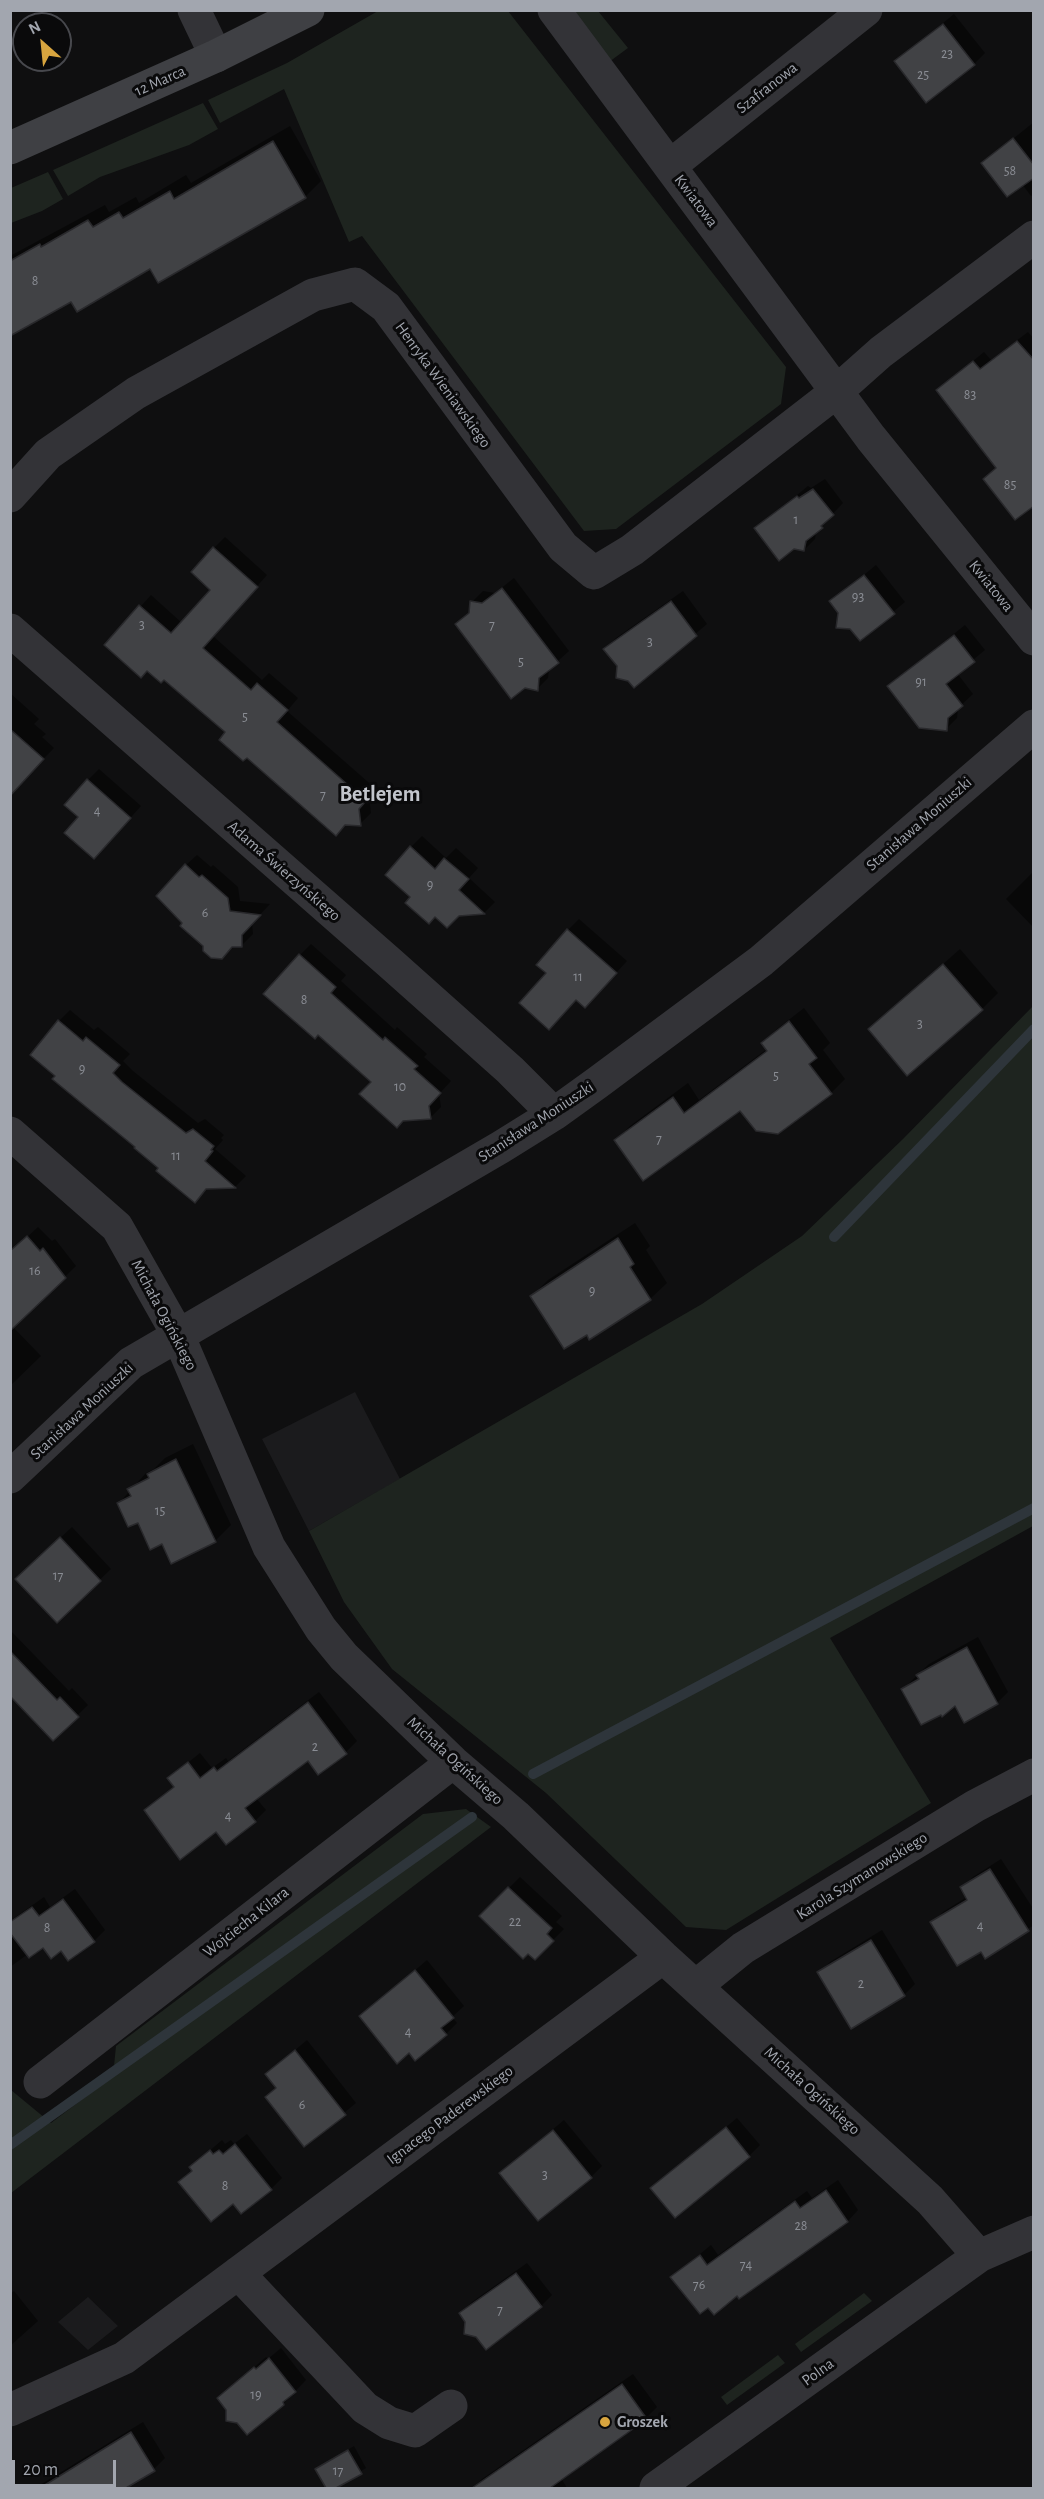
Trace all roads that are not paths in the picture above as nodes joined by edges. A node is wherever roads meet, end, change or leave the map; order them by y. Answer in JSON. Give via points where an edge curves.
{"nodes":[{"id":1,"x":194,"y":10,"type":"edge"},
{"id":2,"x":308,"y":10,"type":"edge"},
{"id":3,"x":554,"y":10,"type":"edge"},
{"id":4,"x":866,"y":10,"type":"edge"},
{"id":5,"x":216,"y":56,"type":"junction"},
{"id":6,"x":10,"y":148,"type":"edge"},
{"id":7,"x":670,"y":166,"type":"junction"},
{"id":8,"x":1034,"y":237,"type":"edge"},
{"id":9,"x":836,"y":392,"type":"junction"},
{"id":10,"x":10,"y":496,"type":"edge"},
{"id":11,"x":10,"y":630,"type":"edge"},
{"id":12,"x":1034,"y":639,"type":"edge"},
{"id":13,"x":1034,"y":726,"type":"edge"},
{"id":14,"x":554,"y":1114,"type":"junction"},
{"id":15,"x":10,"y":1134,"type":"edge"},
{"id":16,"x":178,"y":1335,"type":"junction"},
{"id":17,"x":10,"y":1477,"type":"edge"},
{"id":18,"x":453,"y":1762,"type":"junction"},
{"id":19,"x":1034,"y":1775,"type":"edge"},
{"id":20,"x":663,"y":1957,"type":"junction"},
{"id":21,"x":696,"y":1986,"type":"junction"},
{"id":22,"x":40,"y":2082,"type":"dead end"},
{"id":23,"x":1034,"y":2232,"type":"edge"},
{"id":24,"x":979,"y":2256,"type":"junction"},
{"id":25,"x":238,"y":2273,"type":"junction"},
{"id":26,"x":451,"y":2406,"type":"dead end"},
{"id":27,"x":10,"y":2410,"type":"edge"},
{"id":28,"x":656,"y":2488,"type":"edge"}],
"edges":[{"from":1,"to":5,"type":"street"},
{"from":2,"to":5,"type":"street","name":"12 Marca"},
{"from":3,"to":7,"type":"street","name":"Kwiatowa"},
{"from":4,"to":7,"type":"street","name":"Szafranowa"},
{"from":5,"to":6,"type":"street","name":"12 Marca"},
{"from":7,"to":9,"type":"street","name":"Kwiatowa"},
{"from":8,"to":9,"type":"street","via":[[881,352]]},
{"from":9,"to":10,"type":"street","name":"Henryka Wieniawskiego","via":[[632,550],[594,573],[563,547],[386,307],[355,284],[313,295],[136,393],[48,454]]},
{"from":9,"to":12,"type":"street","name":"Kwiatowa"},
{"from":11,"to":14,"type":"street","name":"Adama Świerzyńskiego","via":[[390,963]]},
{"from":13,"to":14,"type":"street","name":"Stanisława Moniuszki","via":[[761,960]]},
{"from":14,"to":16,"type":"street","name":"Stanisława Moniuszki"},
{"from":15,"to":16,"type":"street","name":"Michała Ogińskiego","via":[[117,1227]]},
{"from":16,"to":17,"type":"street","name":"Stanisława Moniuszki","via":[[131,1364]]},
{"from":16,"to":18,"type":"street","name":"Michała Ogińskiego","via":[[269,1547],[344,1657]]},
{"from":18,"to":20,"type":"street","name":"Michała Ogińskiego","via":[[516,1816]]},
{"from":18,"to":22,"type":"street","name":"Wojciecha Kilara"},
{"from":19,"to":21,"type":"street","name":"Karola Szymanowskiego","via":[[975,1806],[753,1942]]},
{"from":20,"to":21,"type":"street","name":"Michała Ogińskiego"},
{"from":20,"to":25,"type":"street","name":"Ignacego Paderewskiego"},
{"from":21,"to":24,"type":"street","name":"Michała Ogińskiego","via":[[930,2200]]},
{"from":23,"to":24,"type":"street"},
{"from":24,"to":28,"type":"street","name":"Polna"},
{"from":25,"to":26,"type":"street","via":[[365,2408],[381,2418],[414,2431]]},
{"from":25,"to":27,"type":"street","name":"Ignacego Paderewskiego","via":[[124,2358]]}]}
